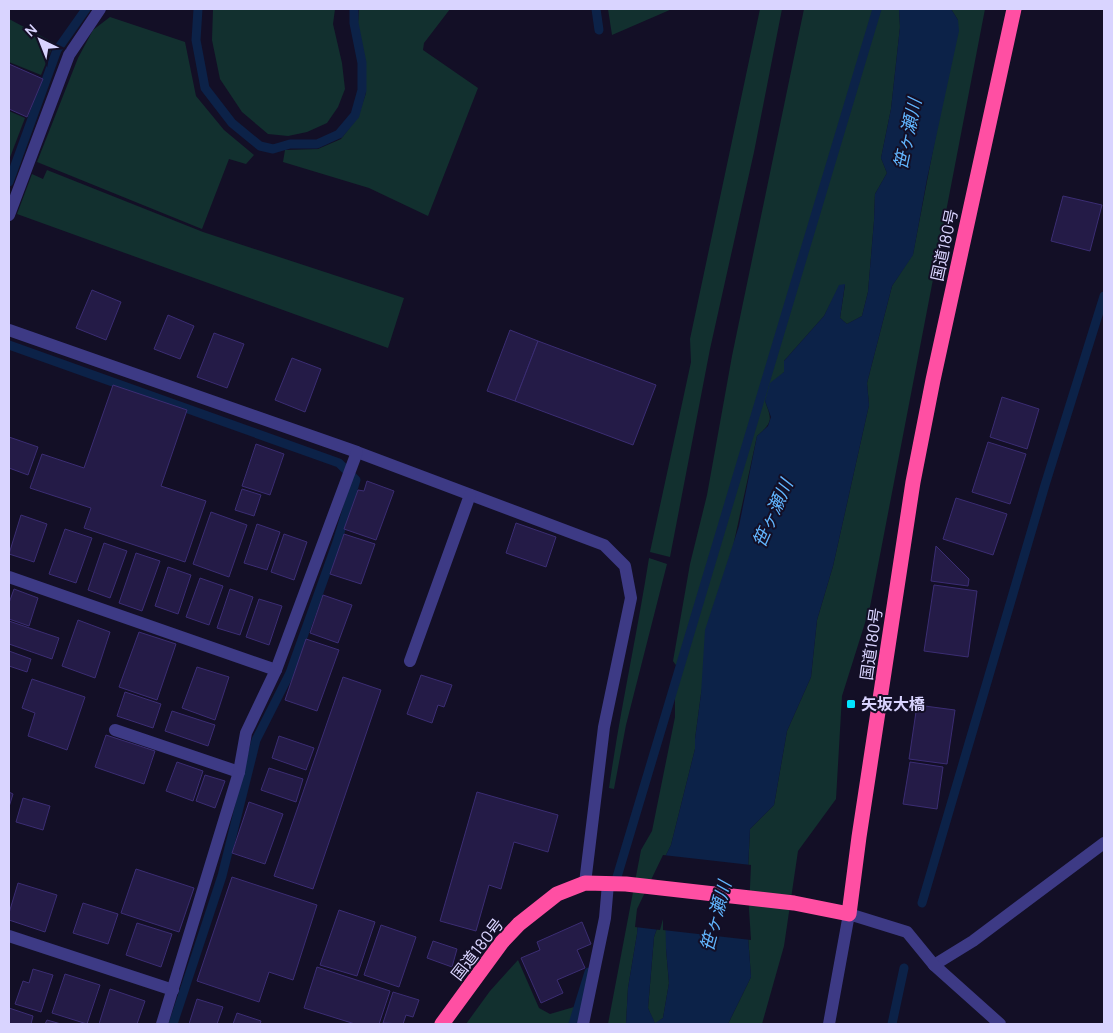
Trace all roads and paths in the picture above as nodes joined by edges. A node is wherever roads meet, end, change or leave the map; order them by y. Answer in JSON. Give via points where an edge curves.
{"nodes":[{"id":1,"x":100,"y":9,"type":"edge"},
{"id":2,"x":1014,"y":9,"type":"edge"},
{"id":3,"x":9,"y":215,"type":"edge"},
{"id":4,"x":9,"y":330,"type":"edge"},
{"id":5,"x":355,"y":458,"type":"junction"},
{"id":6,"x":470,"y":494,"type":"junction"},
{"id":7,"x":9,"y":577,"type":"edge"},
{"id":8,"x":410,"y":661,"type":"dead end"},
{"id":9,"x":276,"y":670,"type":"junction"},
{"id":10,"x":115,"y":730,"type":"dead end"},
{"id":11,"x":239,"y":772,"type":"junction"},
{"id":12,"x":1104,"y":843,"type":"edge"},
{"id":13,"x":585,"y":883,"type":"junction"},
{"id":14,"x":608,"y":884,"type":"junction"},
{"id":15,"x":849,"y":914,"type":"junction"},
{"id":16,"x":9,"y":936,"type":"edge"},
{"id":17,"x":934,"y":965,"type":"junction"},
{"id":18,"x":173,"y":990,"type":"junction"},
{"id":19,"x":162,"y":1024,"type":"edge"},
{"id":20,"x":442,"y":1024,"type":"edge"},
{"id":21,"x":583,"y":1024,"type":"edge"},
{"id":22,"x":829,"y":1024,"type":"edge"},
{"id":23,"x":1000,"y":1024,"type":"edge"}],
"edges":[{"from":1,"to":3,"type":"street","via":[[68,55]]},
{"from":2,"to":15,"type":"highway","name":"国道180号","via":[[912,482]]},
{"from":4,"to":5,"type":"street"},
{"from":5,"to":6,"type":"street"},
{"from":5,"to":9,"type":"street"},
{"from":6,"to":8,"type":"street"},
{"from":6,"to":13,"type":"street","via":[[604,545],[625,566],[631,598],[604,728]]},
{"from":7,"to":9,"type":"street"},
{"from":9,"to":11,"type":"street","via":[[246,733]]},
{"from":10,"to":11,"type":"street"},
{"from":11,"to":18,"type":"street"},
{"from":12,"to":17,"type":"street","via":[[974,941]]},
{"from":13,"to":14,"type":"highway","name":"国道180号"},
{"from":13,"to":20,"type":"highway","name":"国道180号","via":[[557,894],[519,924]]},
{"from":14,"to":15,"type":"highway","name":"国道180号","via":[[794,903]]},
{"from":14,"to":21,"type":"street","via":[[605,918]]},
{"from":15,"to":17,"type":"street","via":[[907,932]]},
{"from":15,"to":22,"type":"street"},
{"from":16,"to":18,"type":"street"},
{"from":17,"to":23,"type":"street"},
{"from":18,"to":19,"type":"street"}]}
